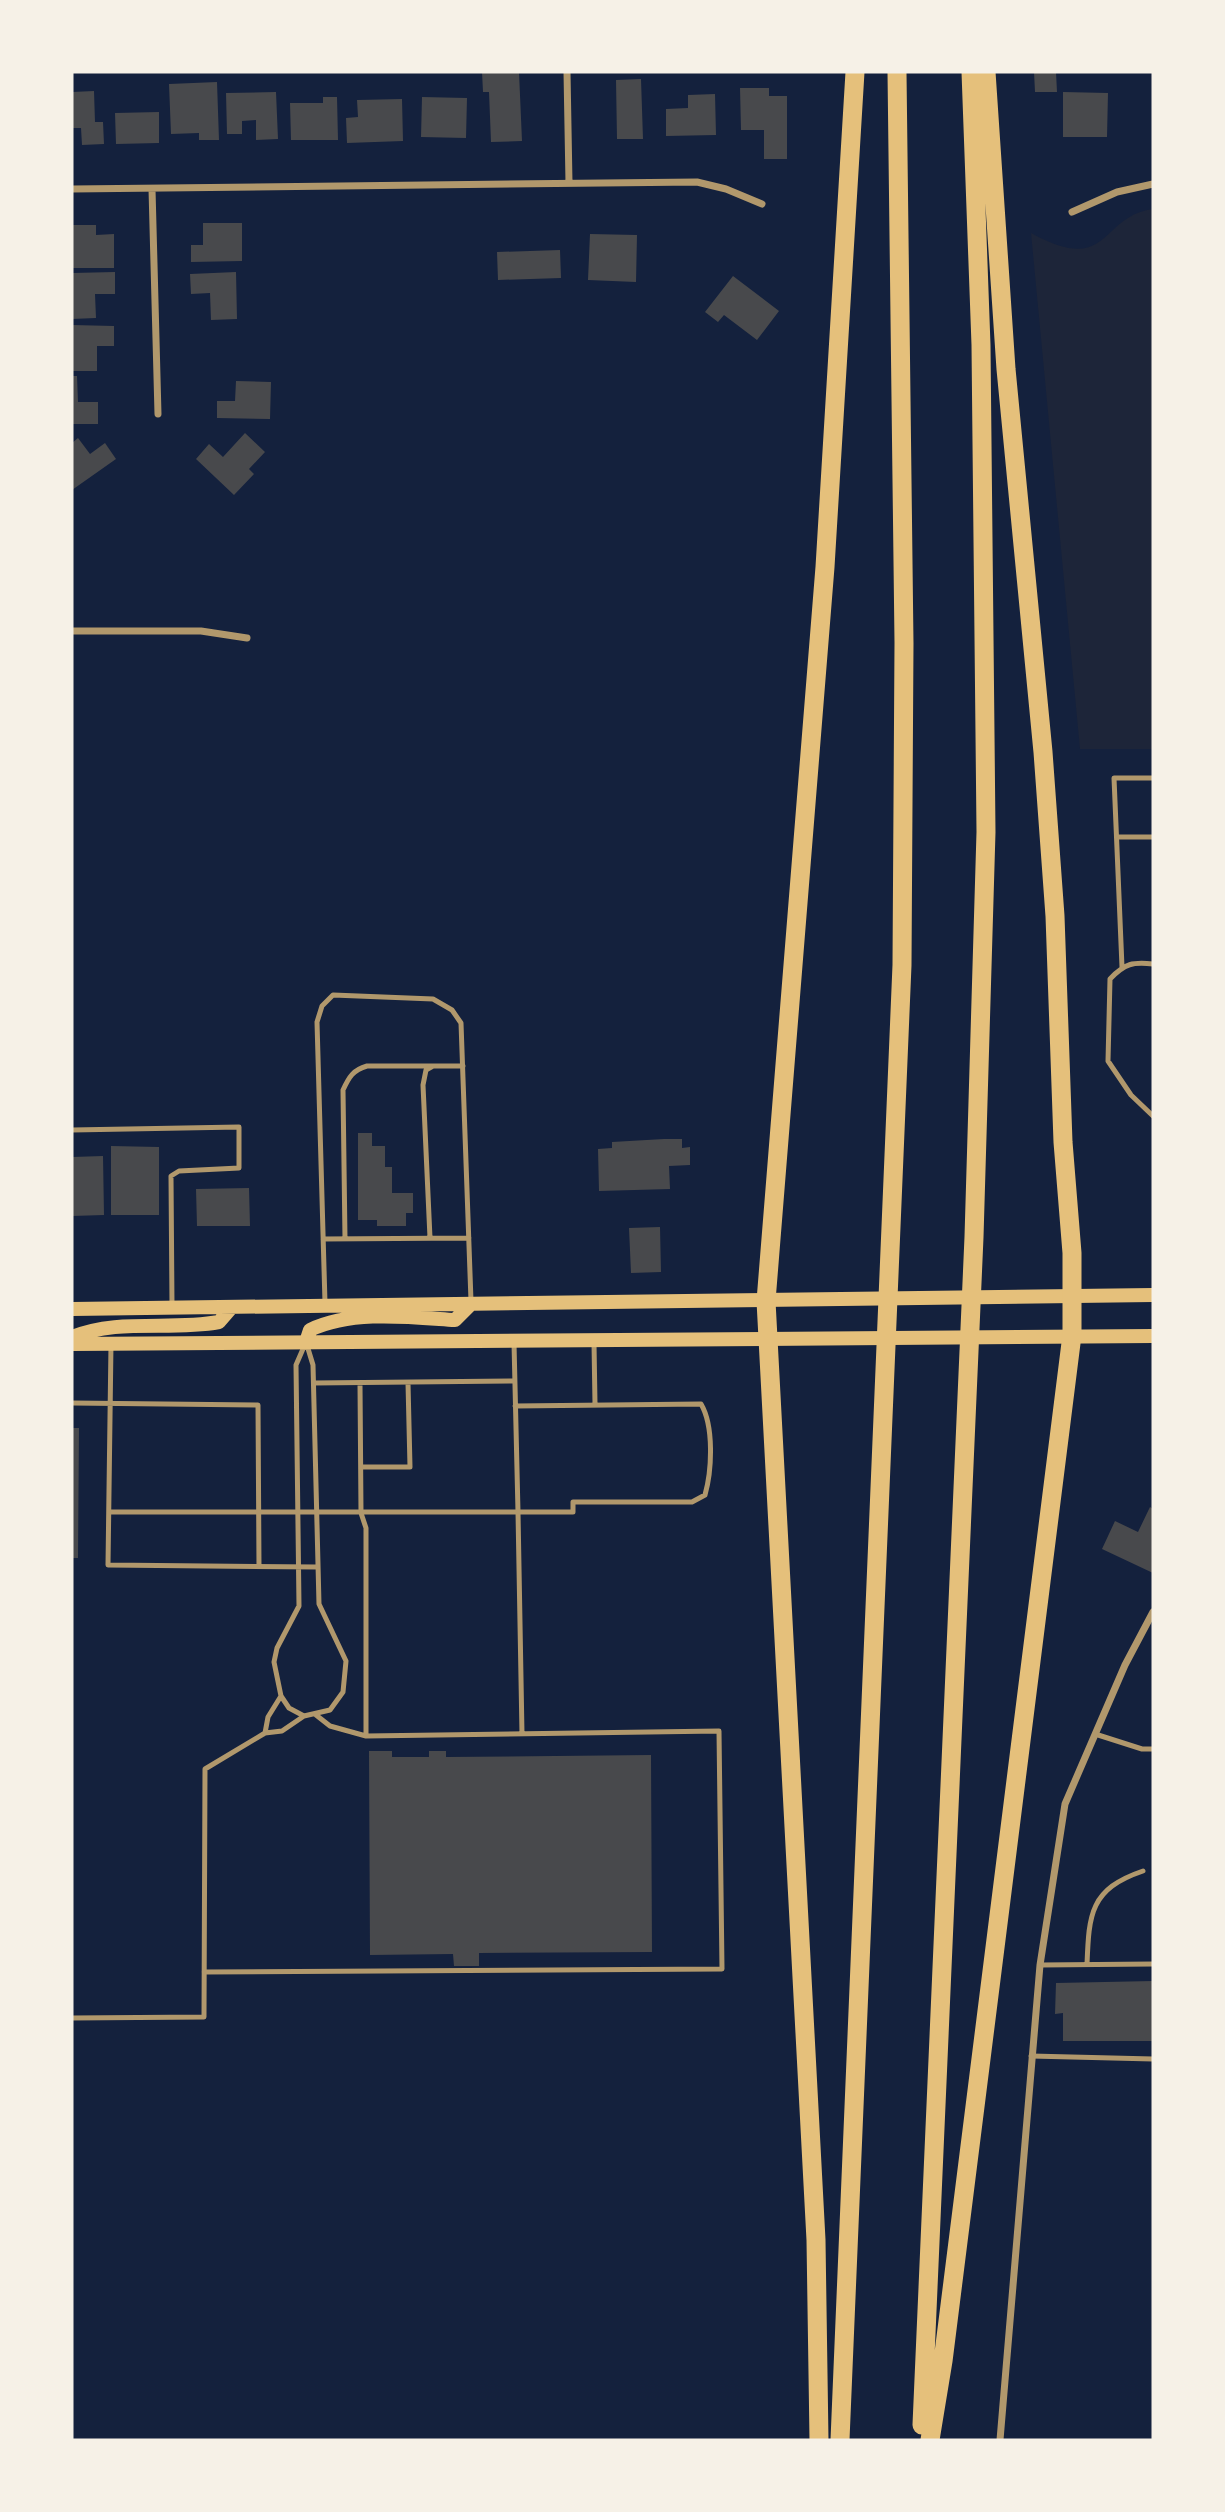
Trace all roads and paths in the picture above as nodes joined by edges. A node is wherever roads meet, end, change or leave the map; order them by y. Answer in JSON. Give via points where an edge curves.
{"nodes":[{"id":1,"x":567,"y":72,"type":"edge"},
{"id":2,"x":855,"y":72,"type":"edge"},
{"id":3,"x":897,"y":72,"type":"edge"},
{"id":4,"x":971,"y":72,"type":"edge"},
{"id":5,"x":986,"y":72,"type":"edge"},
{"id":6,"x":569,"y":183,"type":"junction"},
{"id":7,"x":1153,"y":184,"type":"edge"},
{"id":8,"x":72,"y":189,"type":"edge"},
{"id":9,"x":152,"y":189,"type":"junction"},
{"id":10,"x":762,"y":204,"type":"dead end"},
{"id":11,"x":1072,"y":212,"type":"dead end"},
{"id":12,"x":158,"y":414,"type":"dead end"},
{"id":13,"x":72,"y":631,"type":"edge"},
{"id":14,"x":247,"y":638,"type":"dead end"},
{"id":15,"x":1153,"y":778,"type":"edge"},
{"id":16,"x":1117,"y":837,"type":"junction"},
{"id":17,"x":1153,"y":837,"type":"edge"},
{"id":18,"x":1153,"y":964,"type":"edge"},
{"id":19,"x":1122,"y":967,"type":"junction"},
{"id":20,"x":433,"y":1066,"type":"junction"},
{"id":21,"x":463,"y":1066,"type":"junction"},
{"id":22,"x":1153,"y":1116,"type":"edge"},
{"id":23,"x":72,"y":1130,"type":"edge"},
{"id":24,"x":430,"y":1238,"type":"junction"},
{"id":25,"x":469,"y":1238,"type":"junction"},
{"id":26,"x":323,"y":1239,"type":"junction"},
{"id":27,"x":345,"y":1239,"type":"junction"},
{"id":28,"x":1153,"y":1295,"type":"edge"},
{"id":29,"x":1072,"y":1297,"type":"junction"},
{"id":30,"x":766,"y":1301,"type":"junction"},
{"id":31,"x":471,"y":1304,"type":"junction"},
{"id":32,"x":325,"y":1306,"type":"junction"},
{"id":33,"x":232,"y":1307,"type":"junction"},
{"id":34,"x":172,"y":1308,"type":"junction"},
{"id":35,"x":72,"y":1309,"type":"edge"},
{"id":36,"x":1072,"y":1335,"type":"junction"},
{"id":37,"x":1153,"y":1336,"type":"edge"},
{"id":38,"x":72,"y":1337,"type":"edge"},
{"id":39,"x":767,"y":1337,"type":"junction"},
{"id":40,"x":594,"y":1339,"type":"junction"},
{"id":41,"x":514,"y":1340,"type":"junction"},
{"id":42,"x":306,"y":1342,"type":"junction"},
{"id":43,"x":72,"y":1344,"type":"edge"},
{"id":44,"x":110,"y":1344,"type":"junction"},
{"id":45,"x":515,"y":1381,"type":"junction"},
{"id":46,"x":314,"y":1383,"type":"junction"},
{"id":47,"x":408,"y":1383,"type":"junction"},
{"id":48,"x":360,"y":1384,"type":"junction"},
{"id":49,"x":72,"y":1403,"type":"edge"},
{"id":50,"x":110,"y":1404,"type":"junction"},
{"id":51,"x":595,"y":1404,"type":"junction"},
{"id":52,"x":515,"y":1406,"type":"junction"},
{"id":53,"x":361,"y":1467,"type":"junction"},
{"id":54,"x":109,"y":1512,"type":"junction"},
{"id":55,"x":518,"y":1512,"type":"junction"},
{"id":56,"x":361,"y":1513,"type":"junction"},
{"id":57,"x":259,"y":1514,"type":"junction"},
{"id":58,"x":298,"y":1514,"type":"junction"},
{"id":59,"x":317,"y":1514,"type":"junction"},
{"id":60,"x":259,"y":1566,"type":"junction"},
{"id":61,"x":299,"y":1567,"type":"junction"},
{"id":62,"x":317,"y":1567,"type":"junction"},
{"id":63,"x":1153,"y":1612,"type":"edge"},
{"id":64,"x":281,"y":1696,"type":"junction"},
{"id":65,"x":316,"y":1715,"type":"junction"},
{"id":66,"x":304,"y":1716,"type":"junction"},
{"id":67,"x":265,"y":1733,"type":"junction"},
{"id":68,"x":522,"y":1734,"type":"junction"},
{"id":69,"x":1095,"y":1734,"type":"junction"},
{"id":70,"x":366,"y":1736,"type":"junction"},
{"id":71,"x":1153,"y":1749,"type":"edge"},
{"id":72,"x":1143,"y":1871,"type":"dead end"},
{"id":73,"x":1087,"y":1964,"type":"junction"},
{"id":74,"x":1153,"y":1964,"type":"edge"},
{"id":75,"x":1040,"y":1965,"type":"junction"},
{"id":76,"x":204,"y":1972,"type":"junction"},
{"id":77,"x":72,"y":2018,"type":"edge"},
{"id":78,"x":1031,"y":2056,"type":"junction"},
{"id":79,"x":1153,"y":2059,"type":"edge"},
{"id":80,"x":819,"y":2440,"type":"edge"},
{"id":81,"x":840,"y":2440,"type":"edge"},
{"id":82,"x":921,"y":2440,"type":"edge"},
{"id":83,"x":930,"y":2440,"type":"edge"},
{"id":84,"x":1000,"y":2440,"type":"edge"}],
"edges":[{"from":1,"to":6,"type":"street"},
{"from":2,"to":30,"type":"highway","via":[[825,567]]},
{"from":3,"to":81,"type":"highway","via":[[904,802],[892,1234]]},
{"from":4,"to":82,"type":"highway","via":[[986,675],[982,985]]},
{"from":5,"to":29,"type":"highway","via":[[1005,358],[1055,916]]},
{"from":6,"to":9,"type":"street"},
{"from":6,"to":10,"type":"street","via":[[697,182]]},
{"from":7,"to":11,"type":"street","via":[[1117,192]]},
{"from":8,"to":9,"type":"street"},
{"from":9,"to":12,"type":"street"},
{"from":13,"to":14,"type":"street","via":[[201,631]]},
{"from":15,"to":16,"type":"lane","via":[[1114,778]]},
{"from":16,"to":17,"type":"lane"},
{"from":16,"to":19,"type":"lane"},
{"from":18,"to":19,"type":"lane","via":[[1132,962]]},
{"from":19,"to":22,"type":"lane","via":[[1110,979],[1108,1061],[1131,1095]]},
{"from":20,"to":21,"type":"lane"},
{"from":20,"to":24,"type":"lane","via":[[426,1070],[423,1085]]},
{"from":20,"to":27,"type":"lane","via":[[367,1066],[350,1076],[342,1090]]},
{"from":21,"to":25,"type":"lane"},
{"from":21,"to":26,"type":"lane","via":[[461,1023],[452,1010],[433,999],[333,995],[322,1006],[317,1022]]},
{"from":23,"to":34,"type":"lane","via":[[239,1127],[239,1168],[179,1171],[171,1176]]},
{"from":24,"to":25,"type":"lane"},
{"from":24,"to":27,"type":"lane"},
{"from":25,"to":31,"type":"lane"},
{"from":26,"to":27,"type":"lane"},
{"from":26,"to":32,"type":"lane"},
{"from":28,"to":29,"type":"main road"},
{"from":29,"to":30,"type":"main road"},
{"from":29,"to":36,"type":"highway"},
{"from":30,"to":31,"type":"main road"},
{"from":30,"to":39,"type":"highway"},
{"from":31,"to":32,"type":"main road"},
{"from":31,"to":42,"type":"main road","via":[[455,1320],[327,1322],[310,1330]]},
{"from":32,"to":33,"type":"main road"},
{"from":33,"to":34,"type":"main road"},
{"from":33,"to":38,"type":"main road","via":[[219,1322],[117,1326]]},
{"from":34,"to":35,"type":"main road"},
{"from":36,"to":37,"type":"main road"},
{"from":36,"to":39,"type":"main road"},
{"from":36,"to":83,"type":"highway"},
{"from":39,"to":40,"type":"main road"},
{"from":39,"to":80,"type":"highway","via":[[815,2216]]},
{"from":40,"to":41,"type":"main road"},
{"from":40,"to":51,"type":"lane"},
{"from":41,"to":42,"type":"main road"},
{"from":41,"to":45,"type":"lane"},
{"from":42,"to":44,"type":"main road"},
{"from":42,"to":46,"type":"lane"},
{"from":42,"to":58,"type":"lane","via":[[296,1366]]},
{"from":43,"to":44,"type":"main road"},
{"from":44,"to":50,"type":"lane"},
{"from":45,"to":47,"type":"lane"},
{"from":45,"to":52,"type":"lane"},
{"from":46,"to":48,"type":"lane"},
{"from":46,"to":59,"type":"lane"},
{"from":47,"to":48,"type":"lane"},
{"from":47,"to":53,"type":"lane","via":[[410,1467]]},
{"from":48,"to":53,"type":"lane"},
{"from":49,"to":50,"type":"lane"},
{"from":50,"to":54,"type":"lane"},
{"from":50,"to":57,"type":"lane","via":[[258,1405]]},
{"from":51,"to":52,"type":"lane"},
{"from":51,"to":55,"type":"lane","via":[[701,1404],[707,1414],[709,1480],[705,1495],[692,1502],[573,1502],[573,1512]]},
{"from":52,"to":55,"type":"lane"},
{"from":53,"to":56,"type":"lane"},
{"from":54,"to":57,"type":"lane"},
{"from":54,"to":60,"type":"lane","via":[[108,1565]]},
{"from":55,"to":56,"type":"lane"},
{"from":55,"to":68,"type":"lane"},
{"from":56,"to":59,"type":"lane"},
{"from":56,"to":70,"type":"lane","via":[[366,1528]]},
{"from":57,"to":58,"type":"lane"},
{"from":57,"to":60,"type":"lane"},
{"from":58,"to":59,"type":"lane"},
{"from":58,"to":61,"type":"lane"},
{"from":59,"to":62,"type":"lane"},
{"from":60,"to":61,"type":"lane"},
{"from":61,"to":62,"type":"lane"},
{"from":61,"to":64,"type":"lane","via":[[299,1606],[274,1662]]},
{"from":62,"to":65,"type":"lane","via":[[319,1604],[342,1648],[347,1676],[338,1701]]},
{"from":63,"to":69,"type":"street"},
{"from":64,"to":66,"type":"lane","via":[[289,1708]]},
{"from":64,"to":67,"type":"lane","via":[[268,1717]]},
{"from":65,"to":66,"type":"lane"},
{"from":65,"to":70,"type":"lane","via":[[330,1726]]},
{"from":66,"to":67,"type":"lane","via":[[282,1731]]},
{"from":67,"to":76,"type":"lane","via":[[205,1769]]},
{"from":68,"to":70,"type":"lane"},
{"from":68,"to":76,"type":"lane","via":[[719,1731],[722,1969]]},
{"from":69,"to":71,"type":"lane"},
{"from":69,"to":75,"type":"street","via":[[1065,1804]]},
{"from":72,"to":73,"type":"lane","via":[[1112,1885],[1093,1906]]},
{"from":73,"to":74,"type":"lane"},
{"from":73,"to":75,"type":"lane"},
{"from":75,"to":78,"type":"street"},
{"from":76,"to":77,"type":"lane","via":[[204,2017]]},
{"from":78,"to":79,"type":"lane"},
{"from":78,"to":84,"type":"street"}]}
